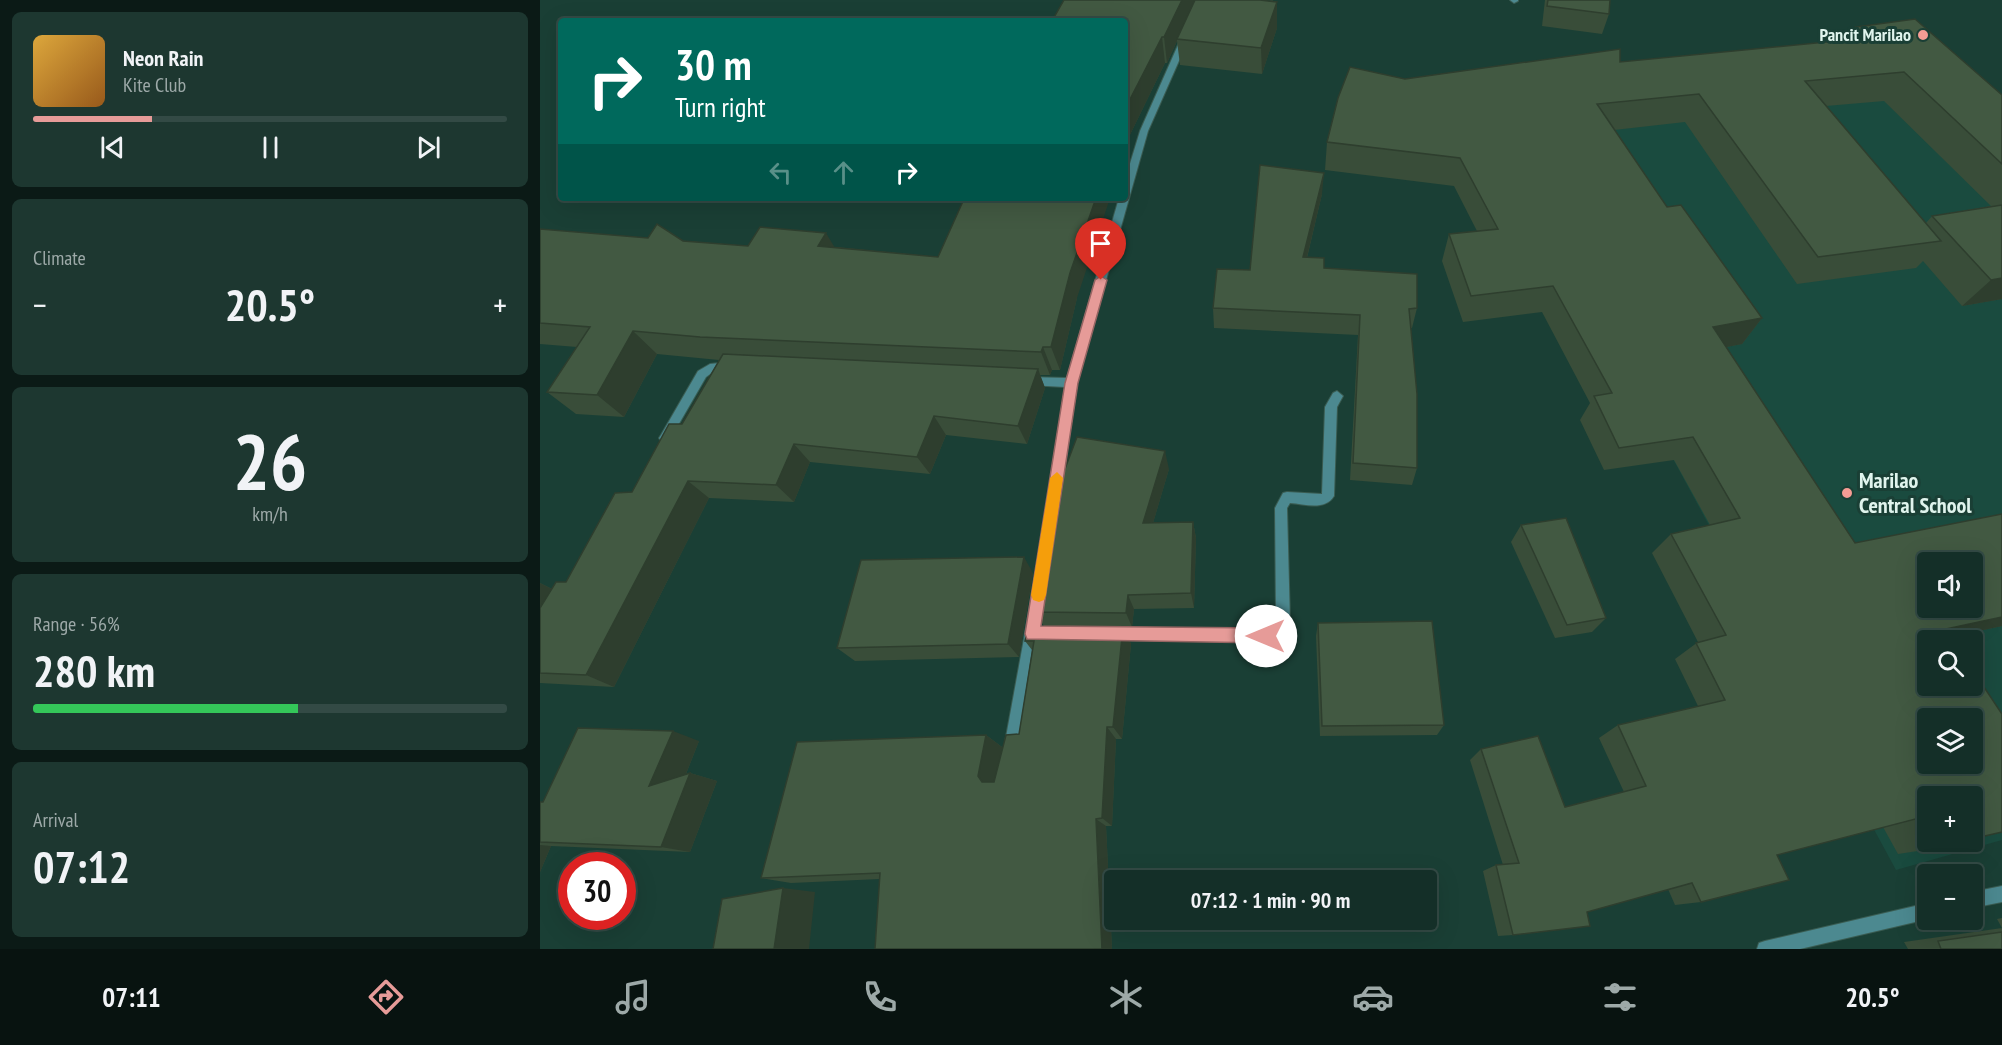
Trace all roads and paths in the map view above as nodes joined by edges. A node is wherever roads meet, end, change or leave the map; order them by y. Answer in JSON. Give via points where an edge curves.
{"nodes":[{"id":1,"x":1188,"y":33,"type":"edge"},
{"id":2,"x":1128,"y":187,"type":"edge"},
{"id":3,"x":1124,"y":201,"type":"edge"},
{"id":4,"x":743,"y":367,"type":"edge"},
{"id":5,"x":1013,"y":380,"type":"edge"},
{"id":6,"x":1071,"y":383,"type":"junction"},
{"id":7,"x":1337,"y":396,"type":"dead end"},
{"id":8,"x":660,"y":447,"type":"edge"},
{"id":9,"x":1048,"y":531,"type":"edge"},
{"id":10,"x":1040,"y":588,"type":"edge"},
{"id":11,"x":1103,"y":634,"type":"edge"},
{"id":12,"x":1008,"y":761,"type":"edge"},
{"id":13,"x":2002,"y":894,"type":"edge"},
{"id":14,"x":1983,"y":898,"type":"edge"},
{"id":15,"x":1917,"y":914,"type":"edge"},
{"id":16,"x":1765,"y":949,"type":"edge"}],
"edges":[{"from":1,"to":2,"type":"street","via":[[1144,131]]},
{"from":3,"to":6,"type":"street"},
{"from":4,"to":8,"type":"street","via":[[720,366],[702,375]]},
{"from":5,"to":6,"type":"street"},
{"from":6,"to":9,"type":"street"},
{"from":7,"to":11,"type":"street","via":[[1331,407],[1328,496],[1323,500],[1287,497],[1281,508],[1282,622],[1275,632],[1266,636]]},
{"from":10,"to":12,"type":"street","via":[[1039,634]]},
{"from":13,"to":14,"type":"street"},
{"from":15,"to":16,"type":"street"}]}
